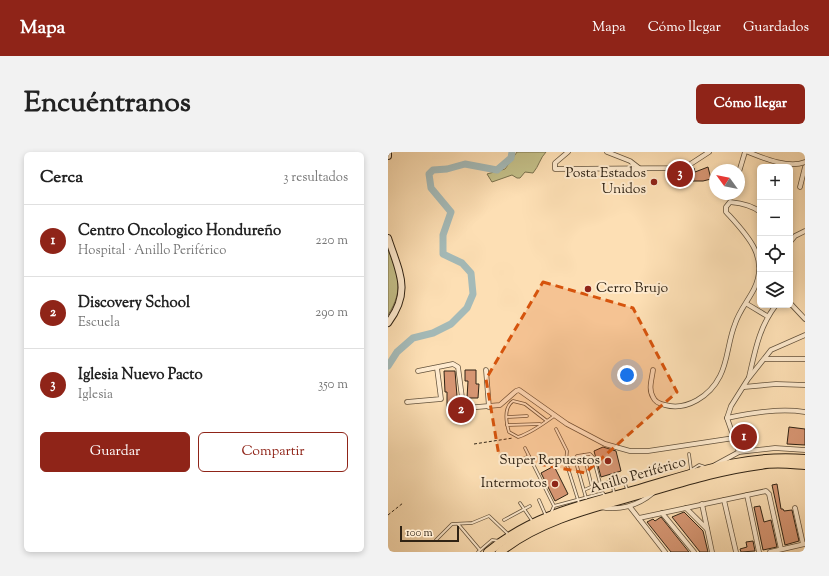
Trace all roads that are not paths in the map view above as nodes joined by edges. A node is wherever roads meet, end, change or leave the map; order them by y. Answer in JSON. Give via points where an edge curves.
{"nodes":[{"id":1,"x":388,"y":152,"type":"edge"},
{"id":2,"x":568,"y":152,"type":"edge"},
{"id":3,"x":607,"y":152,"type":"edge"},
{"id":4,"x":708,"y":152,"type":"edge"},
{"id":5,"x":746,"y":152,"type":"edge"},
{"id":6,"x":388,"y":156,"type":"edge"},
{"id":7,"x":805,"y":162,"type":"edge"},
{"id":8,"x":742,"y":164,"type":"edge"},
{"id":9,"x":805,"y":167,"type":"edge"},
{"id":10,"x":639,"y":168,"type":"junction"},
{"id":11,"x":800,"y":187,"type":"dead end"},
{"id":12,"x":757,"y":210,"type":"edge"},
{"id":13,"x":805,"y":231,"type":"edge"},
{"id":14,"x":388,"y":238,"type":"edge"},
{"id":15,"x":793,"y":238,"type":"edge"},
{"id":16,"x":747,"y":304,"type":"junction"},
{"id":17,"x":793,"y":306,"type":"edge"},
{"id":18,"x":774,"y":308,"type":"edge"},
{"id":19,"x":767,"y":316,"type":"junction"},
{"id":20,"x":805,"y":319,"type":"edge"},
{"id":21,"x":388,"y":323,"type":"edge"},
{"id":22,"x":805,"y":335,"type":"edge"},
{"id":23,"x":753,"y":359,"type":"junction"},
{"id":24,"x":765,"y":359,"type":"junction"},
{"id":25,"x":805,"y":359,"type":"edge"},
{"id":26,"x":759,"y":364,"type":"junction"},
{"id":27,"x":437,"y":368,"type":"junction"},
{"id":28,"x":486,"y":370,"type":"dead end"},
{"id":29,"x":653,"y":370,"type":"dead end"},
{"id":30,"x":418,"y":371,"type":"dead end"},
{"id":31,"x":748,"y":379,"type":"junction"},
{"id":32,"x":805,"y":385,"type":"edge"},
{"id":33,"x":744,"y":387,"type":"junction"},
{"id":34,"x":407,"y":402,"type":"dead end"},
{"id":35,"x":489,"y":407,"type":"junction"},
{"id":36,"x":805,"y":412,"type":"edge"},
{"id":37,"x":556,"y":415,"type":"junction"},
{"id":38,"x":527,"y":416,"type":"dead end"},
{"id":39,"x":507,"y":417,"type":"junction"},
{"id":40,"x":726,"y":418,"type":"junction"},
{"id":41,"x":547,"y":421,"type":"junction"},
{"id":42,"x":541,"y":424,"type":"junction"},
{"id":43,"x":507,"y":425,"type":"junction"},
{"id":44,"x":556,"y":429,"type":"dead end"},
{"id":45,"x":734,"y":438,"type":"junction"},
{"id":46,"x":525,"y":448,"type":"dead end"},
{"id":47,"x":805,"y":450,"type":"edge"},
{"id":48,"x":739,"y":452,"type":"junction"},
{"id":49,"x":688,"y":454,"type":"dead end"},
{"id":50,"x":584,"y":455,"type":"junction"},
{"id":51,"x":529,"y":456,"type":"junction"},
{"id":52,"x":805,"y":459,"type":"edge"},
{"id":53,"x":516,"y":463,"type":"dead end"},
{"id":54,"x":805,"y":465,"type":"edge"},
{"id":55,"x":709,"y":468,"type":"junction"},
{"id":56,"x":689,"y":472,"type":"junction"},
{"id":57,"x":608,"y":482,"type":"dead end"},
{"id":58,"x":592,"y":487,"type":"junction"},
{"id":59,"x":613,"y":487,"type":"dead end"},
{"id":60,"x":584,"y":490,"type":"junction"},
{"id":61,"x":657,"y":490,"type":"junction"},
{"id":62,"x":628,"y":492,"type":"junction"},
{"id":63,"x":747,"y":495,"type":"junction"},
{"id":64,"x":586,"y":498,"type":"junction"},
{"id":65,"x":610,"y":498,"type":"junction"},
{"id":66,"x":539,"y":500,"type":"dead end"},
{"id":67,"x":724,"y":500,"type":"junction"},
{"id":68,"x":520,"y":503,"type":"dead end"},
{"id":69,"x":579,"y":503,"type":"junction"},
{"id":70,"x":702,"y":504,"type":"junction"},
{"id":71,"x":530,"y":506,"type":"dead end"},
{"id":72,"x":554,"y":506,"type":"junction"},
{"id":73,"x":597,"y":507,"type":"junction"},
{"id":74,"x":630,"y":507,"type":"junction"},
{"id":75,"x":686,"y":508,"type":"junction"},
{"id":76,"x":795,"y":508,"type":"dead end"},
{"id":77,"x":524,"y":509,"type":"junction"},
{"id":78,"x":662,"y":513,"type":"junction"},
{"id":79,"x":549,"y":516,"type":"junction"},
{"id":80,"x":639,"y":518,"type":"junction"},
{"id":81,"x":504,"y":520,"type":"dead end"},
{"id":82,"x":533,"y":523,"type":"junction"},
{"id":83,"x":458,"y":524,"type":"junction"},
{"id":84,"x":707,"y":529,"type":"junction"},
{"id":85,"x":510,"y":536,"type":"junction"},
{"id":86,"x":436,"y":540,"type":"dead end"},
{"id":87,"x":804,"y":544,"type":"edge"},
{"id":88,"x":781,"y":549,"type":"junction"},
{"id":89,"x":482,"y":551,"type":"edge"},
{"id":90,"x":500,"y":552,"type":"edge"},
{"id":91,"x":665,"y":552,"type":"edge"},
{"id":92,"x":694,"y":552,"type":"edge"},
{"id":93,"x":712,"y":552,"type":"edge"},
{"id":94,"x":736,"y":552,"type":"edge"},
{"id":95,"x":759,"y":552,"type":"edge"},
{"id":96,"x":770,"y":552,"type":"edge"}],
"edges":[{"from":1,"to":6,"type":"main road"},
{"from":2,"to":10,"type":"street","via":[[555,163],[555,169]]},
{"from":3,"to":10,"type":"street","via":[[630,161]]},
{"from":4,"to":10,"type":"street","via":[[689,165],[678,168]]},
{"from":5,"to":7,"type":"street","via":[[788,164]]},
{"from":5,"to":8,"type":"street"},
{"from":9,"to":11,"type":"street"},
{"from":12,"to":16,"type":"street","via":[[736,202],[730,202],[726,207],[726,212],[755,247],[758,259],[758,278]]},
{"from":13,"to":15,"type":"street"},
{"from":14,"to":21,"type":"main road","via":[[402,282],[397,311]]},
{"from":16,"to":19,"type":"street"},
{"from":16,"to":29,"type":"street","via":[[735,322],[720,377],[704,395],[684,407],[673,407],[657,402],[652,397],[650,388]]},
{"from":17,"to":20,"type":"street"},
{"from":18,"to":19,"type":"street"},
{"from":19,"to":23,"type":"street","via":[[757,339]]},
{"from":22,"to":24,"type":"street","via":[[776,346]]},
{"from":23,"to":26,"type":"street"},
{"from":23,"to":31,"type":"street"},
{"from":24,"to":25,"type":"street"},
{"from":24,"to":26,"type":"street"},
{"from":26,"to":31,"type":"street"},
{"from":27,"to":30,"type":"street"},
{"from":27,"to":34,"type":"street","via":[[441,399]]},
{"from":27,"to":35,"type":"street","via":[[452,364],[458,367],[463,405],[466,408]]},
{"from":28,"to":35,"type":"street"},
{"from":31,"to":33,"type":"street"},
{"from":32,"to":33,"type":"street"},
{"from":33,"to":40,"type":"street"},
{"from":35,"to":37,"type":"street","via":[[500,405],[519,390]]},
{"from":36,"to":40,"type":"street","via":[[794,410],[754,413]]},
{"from":37,"to":41,"type":"lane"},
{"from":37,"to":45,"type":"street","via":[[567,424],[605,444],[630,451]]},
{"from":38,"to":39,"type":"lane"},
{"from":39,"to":41,"type":"lane","via":[[507,408],[513,401],[525,404]]},
{"from":39,"to":43,"type":"lane"},
{"from":40,"to":45,"type":"street"},
{"from":41,"to":42,"type":"lane"},
{"from":42,"to":43,"type":"lane"},
{"from":42,"to":43,"type":"lane","via":[[528,434],[518,437],[509,432]]},
{"from":44,"to":69,"type":"lane","via":[[567,451],[566,462]]},
{"from":45,"to":48,"type":"street"},
{"from":46,"to":51,"type":"lane"},
{"from":47,"to":48,"type":"street","via":[[775,448]]},
{"from":48,"to":55,"type":"street"},
{"from":49,"to":56,"type":"lane"},
{"from":50,"to":58,"type":"lane"},
{"from":50,"to":58,"type":"lane","via":[[590,454],[593,457],[600,482]]},
{"from":50,"to":60,"type":"lane","via":[[574,459]]},
{"from":51,"to":53,"type":"lane"},
{"from":51,"to":72,"type":"lane"},
{"from":52,"to":55,"type":"highway","name":"Anillo Periférico","via":[[760,458]]},
{"from":54,"to":61,"type":"highway","name":"Anillo Periférico","via":[[761,464]]},
{"from":55,"to":56,"type":"highway","name":"Anillo Periférico"},
{"from":56,"to":62,"type":"highway","name":"Anillo Periférico"},
{"from":57,"to":62,"type":"lane","via":[[623,478]]},
{"from":58,"to":60,"type":"lane"},
{"from":59,"to":65,"type":"lane"},
{"from":60,"to":64,"type":"lane"},
{"from":61,"to":73,"type":"highway","name":"Anillo Periférico"},
{"from":61,"to":74,"type":"street"},
{"from":62,"to":65,"type":"highway","name":"Anillo Periférico"},
{"from":63,"to":67,"type":"street"},
{"from":63,"to":88,"type":"street","via":[[768,492]]},
{"from":63,"to":95,"type":"street"},
{"from":64,"to":65,"type":"lane","via":[[603,493]]},
{"from":64,"to":69,"type":"lane"},
{"from":65,"to":69,"type":"highway","name":"Anillo Periférico"},
{"from":66,"to":79,"type":"lane"},
{"from":67,"to":70,"type":"street"},
{"from":67,"to":94,"type":"street"},
{"from":68,"to":77,"type":"lane"},
{"from":69,"to":72,"type":"lane"},
{"from":69,"to":79,"type":"highway","name":"Anillo Periférico"},
{"from":70,"to":75,"type":"street"},
{"from":70,"to":84,"type":"street"},
{"from":71,"to":77,"type":"lane"},
{"from":72,"to":79,"type":"lane"},
{"from":73,"to":74,"type":"street"},
{"from":73,"to":90,"type":"highway","name":"Anillo Periférico","via":[[546,525]]},
{"from":74,"to":80,"type":"street"},
{"from":75,"to":78,"type":"street"},
{"from":75,"to":84,"type":"street"},
{"from":76,"to":87,"type":"street"},
{"from":77,"to":81,"type":"lane"},
{"from":77,"to":82,"type":"lane"},
{"from":78,"to":80,"type":"street"},
{"from":78,"to":92,"type":"street"},
{"from":79,"to":82,"type":"highway","name":"Anillo Periférico"},
{"from":80,"to":91,"type":"street"},
{"from":82,"to":85,"type":"highway","name":"Anillo Periférico"},
{"from":83,"to":85,"type":"lane","via":[[472,523],[490,517]]},
{"from":83,"to":86,"type":"lane","via":[[452,524]]},
{"from":83,"to":89,"type":"lane"},
{"from":84,"to":93,"type":"street"},
{"from":85,"to":89,"type":"highway","name":"Anillo Periférico"},
{"from":87,"to":88,"type":"street"},
{"from":88,"to":96,"type":"street"}]}
